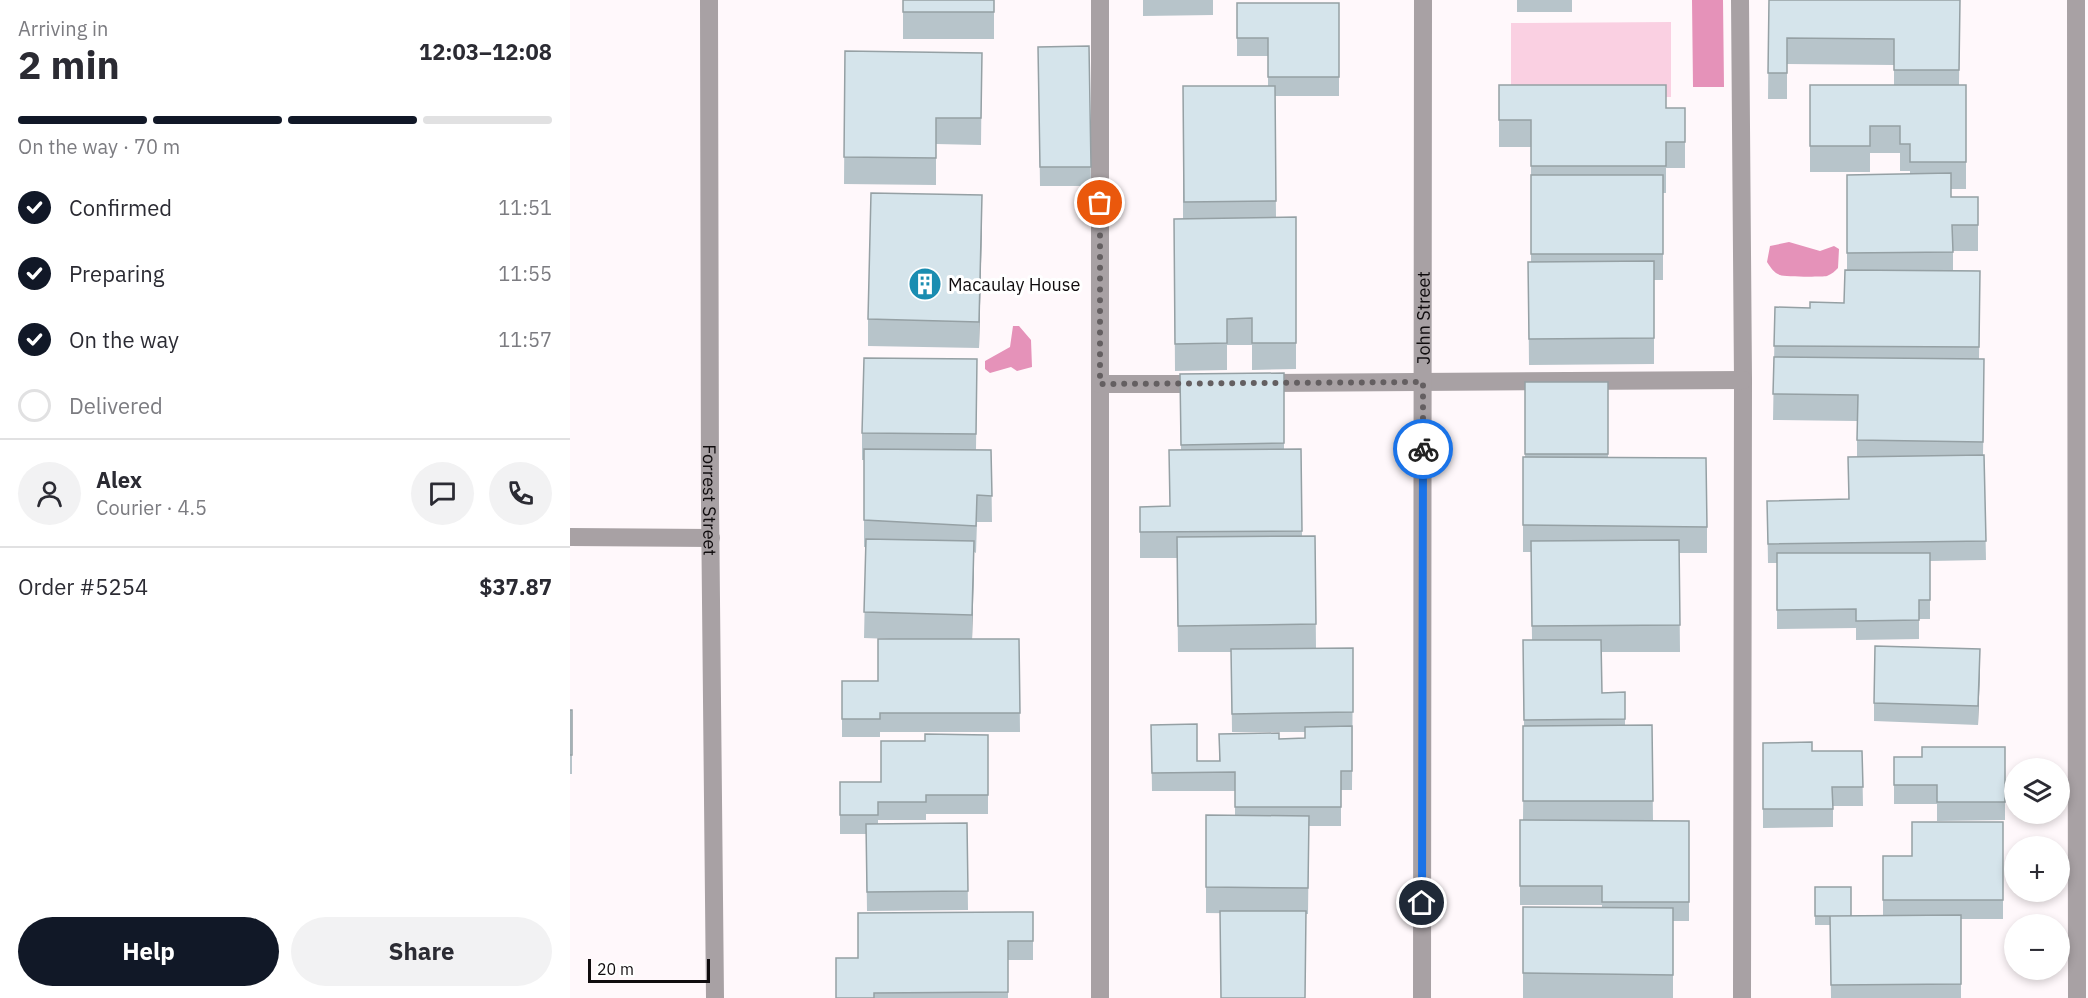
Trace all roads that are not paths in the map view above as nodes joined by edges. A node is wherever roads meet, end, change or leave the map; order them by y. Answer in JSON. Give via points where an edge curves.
{"nodes":[{"id":1,"x":709,"y":0,"type":"edge"},
{"id":2,"x":1100,"y":0,"type":"edge"},
{"id":3,"x":1423,"y":0,"type":"edge"},
{"id":4,"x":1740,"y":0,"type":"edge"},
{"id":5,"x":2076,"y":0,"type":"edge"},
{"id":6,"x":1743,"y":380,"type":"junction"},
{"id":7,"x":1423,"y":382,"type":"junction"},
{"id":8,"x":1220,"y":383,"type":"edge"},
{"id":9,"x":1244,"y":383,"type":"edge"},
{"id":10,"x":1100,"y":384,"type":"junction"},
{"id":11,"x":570,"y":537,"type":"edge"},
{"id":12,"x":711,"y":538,"type":"junction"},
{"id":13,"x":715,"y":998,"type":"edge"},
{"id":14,"x":1100,"y":998,"type":"edge"},
{"id":15,"x":1422,"y":998,"type":"edge"},
{"id":16,"x":1742,"y":998,"type":"edge"},
{"id":17,"x":2077,"y":998,"type":"edge"}],
"edges":[{"from":1,"to":12,"type":"street","name":"Forrest Street"},
{"from":2,"to":10,"type":"street"},
{"from":3,"to":7,"type":"street","name":"John Street"},
{"from":4,"to":6,"type":"street"},
{"from":5,"to":17,"type":"street"},
{"from":6,"to":7,"type":"street"},
{"from":6,"to":16,"type":"street"},
{"from":7,"to":9,"type":"street"},
{"from":7,"to":15,"type":"street","name":"John Street"},
{"from":8,"to":10,"type":"street"},
{"from":10,"to":14,"type":"street"},
{"from":11,"to":12,"type":"street"},
{"from":12,"to":13,"type":"street","name":"Forrest Street"}]}
